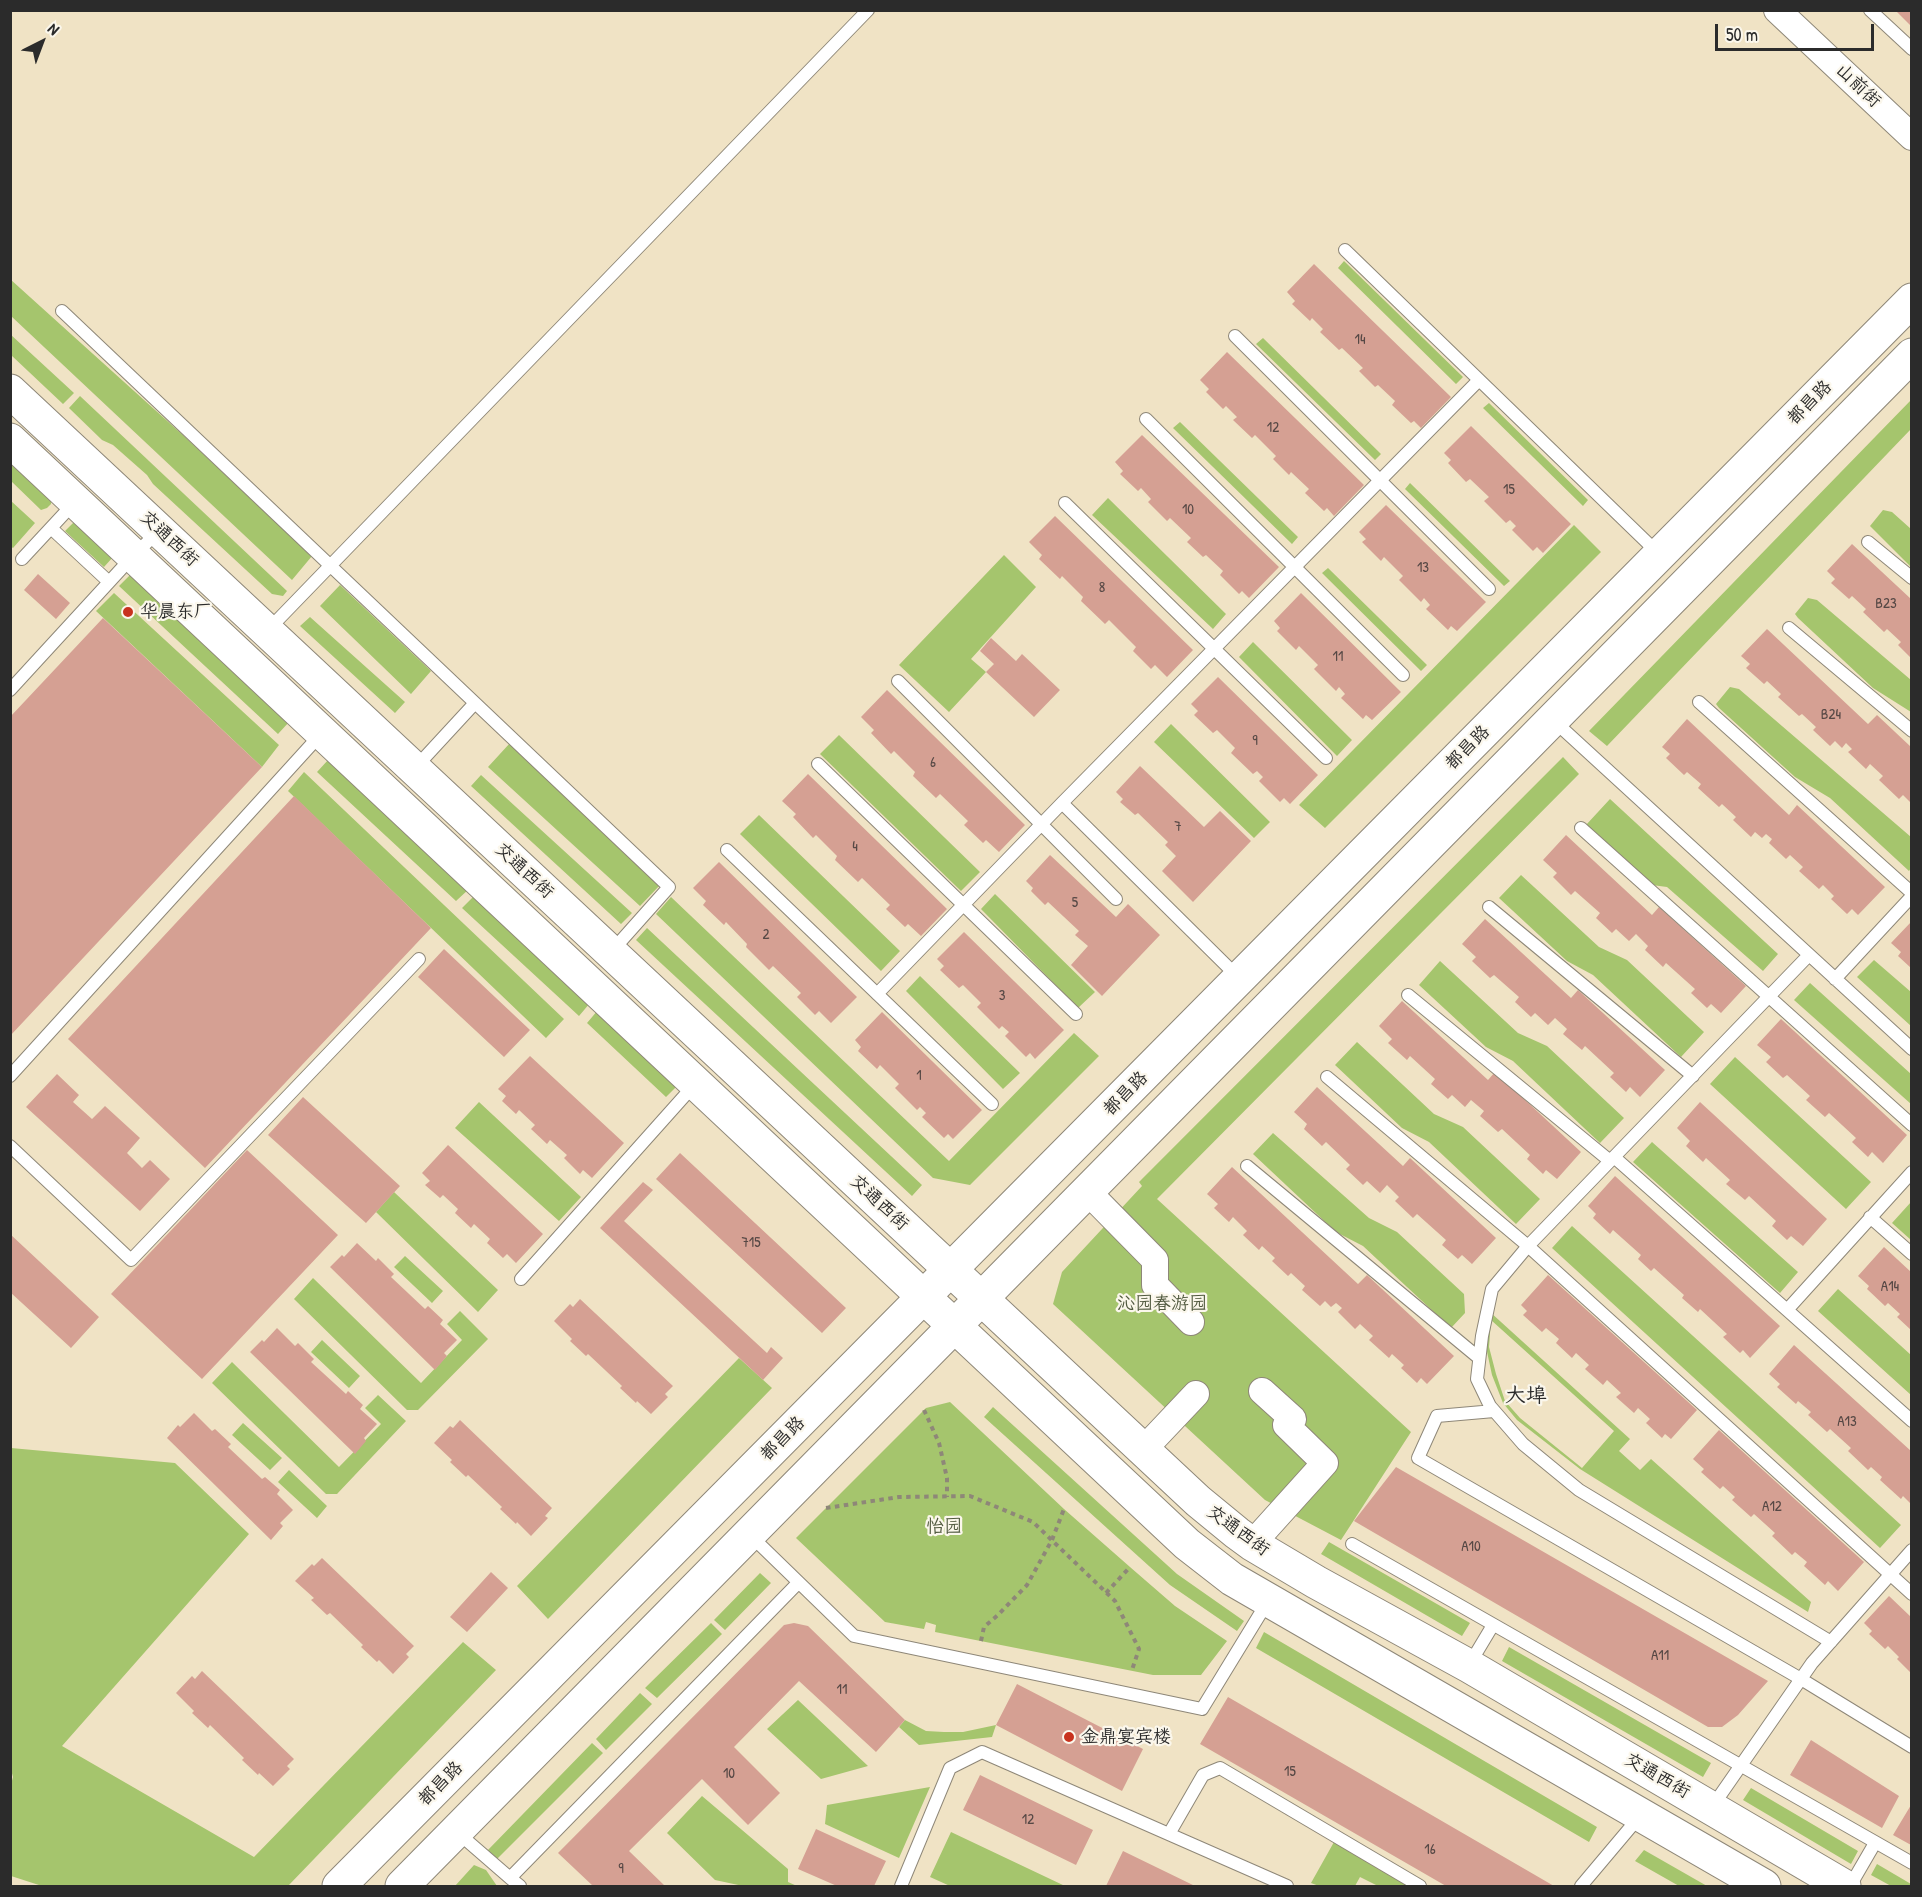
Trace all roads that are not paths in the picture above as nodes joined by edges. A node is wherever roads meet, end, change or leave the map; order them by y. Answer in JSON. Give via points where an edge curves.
{"nodes":[{"id":1,"x":868,"y":10,"type":"edge"},
{"id":2,"x":1777,"y":10,"type":"edge"},
{"id":3,"x":1870,"y":10,"type":"edge"},
{"id":4,"x":1911,"y":50,"type":"edge"},
{"id":5,"x":1911,"y":137,"type":"edge"},
{"id":6,"x":1345,"y":250,"type":"dead end"},
{"id":7,"x":1911,"y":300,"type":"edge"},
{"id":8,"x":62,"y":311,"type":"dead end"},
{"id":9,"x":1235,"y":336,"type":"dead end"},
{"id":10,"x":1911,"y":355,"type":"edge"},
{"id":11,"x":1479,"y":380,"type":"junction"},
{"id":12,"x":10,"y":391,"type":"edge"},
{"id":13,"x":1146,"y":419,"type":"dead end"},
{"id":14,"x":10,"y":440,"type":"edge"},
{"id":15,"x":1380,"y":480,"type":"junction"},
{"id":16,"x":75,"y":501,"type":"junction"},
{"id":17,"x":1065,"y":503,"type":"dead end"},
{"id":18,"x":51,"y":528,"type":"junction"},
{"id":19,"x":159,"y":530,"type":"junction"},
{"id":20,"x":1868,"y":542,"type":"dead end"},
{"id":21,"x":134,"y":555,"type":"junction"},
{"id":22,"x":1660,"y":555,"type":"junction"},
{"id":23,"x":22,"y":559,"type":"dead end"},
{"id":24,"x":329,"y":565,"type":"junction"},
{"id":25,"x":1295,"y":567,"type":"junction"},
{"id":26,"x":1911,"y":578,"type":"edge"},
{"id":27,"x":109,"y":582,"type":"junction"},
{"id":28,"x":1489,"y":589,"type":"dead end"},
{"id":29,"x":1789,"y":627,"type":"dead end"},
{"id":30,"x":267,"y":631,"type":"junction"},
{"id":31,"x":1214,"y":649,"type":"junction"},
{"id":32,"x":1403,"y":675,"type":"dead end"},
{"id":33,"x":898,"y":681,"type":"dead end"},
{"id":34,"x":10,"y":690,"type":"edge"},
{"id":35,"x":1699,"y":702,"type":"dead end"},
{"id":36,"x":475,"y":703,"type":"junction"},
{"id":37,"x":1552,"y":719,"type":"junction"},
{"id":38,"x":1911,"y":731,"type":"edge"},
{"id":39,"x":322,"y":733,"type":"junction"},
{"id":40,"x":1326,"y":758,"type":"dead end"},
{"id":41,"x":818,"y":764,"type":"dead end"},
{"id":42,"x":414,"y":768,"type":"junction"},
{"id":43,"x":1062,"y":803,"type":"junction"},
{"id":44,"x":1041,"y":824,"type":"junction"},
{"id":45,"x":1581,"y":828,"type":"dead end"},
{"id":46,"x":727,"y":850,"type":"dead end"},
{"id":47,"x":1911,"y":895,"type":"edge"},
{"id":48,"x":1116,"y":898,"type":"dead end"},
{"id":49,"x":963,"y":905,"type":"junction"},
{"id":50,"x":1489,"y":907,"type":"dead end"},
{"id":51,"x":611,"y":952,"type":"junction"},
{"id":52,"x":1809,"y":955,"type":"junction"},
{"id":53,"x":419,"y":959,"type":"dead end"},
{"id":54,"x":1240,"y":978,"type":"junction"},
{"id":55,"x":1835,"y":979,"type":"junction"},
{"id":56,"x":877,"y":994,"type":"junction"},
{"id":57,"x":1408,"y":995,"type":"dead end"},
{"id":58,"x":1769,"y":996,"type":"junction"},
{"id":59,"x":1076,"y":1014,"type":"dead end"},
{"id":60,"x":1911,"y":1049,"type":"edge"},
{"id":61,"x":10,"y":1076,"type":"edge"},
{"id":62,"x":1693,"y":1076,"type":"junction"},
{"id":63,"x":1327,"y":1077,"type":"dead end"},
{"id":64,"x":696,"y":1083,"type":"junction"},
{"id":65,"x":992,"y":1104,"type":"dead end"},
{"id":66,"x":1911,"y":1125,"type":"edge"},
{"id":67,"x":10,"y":1146,"type":"edge"},
{"id":68,"x":1612,"y":1159,"type":"junction"},
{"id":69,"x":1247,"y":1166,"type":"dead end"},
{"id":70,"x":1911,"y":1172,"type":"edge"},
{"id":71,"x":1087,"y":1191,"type":"junction"},
{"id":72,"x":1870,"y":1217,"type":"junction"},
{"id":73,"x":1528,"y":1246,"type":"junction"},
{"id":74,"x":1911,"y":1254,"type":"edge"},
{"id":75,"x":951,"y":1270,"type":"junction"},
{"id":76,"x":521,"y":1280,"type":"dead end"},
{"id":77,"x":924,"y":1297,"type":"junction"},
{"id":78,"x":981,"y":1298,"type":"junction"},
{"id":79,"x":1786,"y":1310,"type":"junction"},
{"id":80,"x":1191,"y":1322,"type":"dead end"},
{"id":81,"x":954,"y":1326,"type":"junction"},
{"id":82,"x":1479,"y":1358,"type":"junction"},
{"id":83,"x":1262,"y":1391,"type":"dead end"},
{"id":84,"x":1196,"y":1394,"type":"dead end"},
{"id":85,"x":1494,"y":1411,"type":"junction"},
{"id":86,"x":1911,"y":1421,"type":"edge"},
{"id":87,"x":1143,"y":1450,"type":"junction"},
{"id":88,"x":749,"y":1534,"type":"junction"},
{"id":89,"x":1352,"y":1544,"type":"dead end"},
{"id":90,"x":1252,"y":1545,"type":"junction"},
{"id":91,"x":1911,"y":1550,"type":"edge"},
{"id":92,"x":1890,"y":1574,"type":"junction"},
{"id":93,"x":798,"y":1582,"type":"junction"},
{"id":94,"x":1911,"y":1594,"type":"edge"},
{"id":95,"x":1269,"y":1600,"type":"junction"},
{"id":96,"x":1493,"y":1625,"type":"junction"},
{"id":97,"x":1831,"y":1642,"type":"junction"},
{"id":98,"x":1469,"y":1666,"type":"junction"},
{"id":99,"x":1801,"y":1679,"type":"junction"},
{"id":100,"x":1911,"y":1747,"type":"edge"},
{"id":101,"x":1740,"y":1766,"type":"junction"},
{"id":102,"x":1712,"y":1808,"type":"junction"},
{"id":103,"x":1641,"y":1815,"type":"junction"},
{"id":104,"x":456,"y":1831,"type":"junction"},
{"id":105,"x":1169,"y":1834,"type":"junction"},
{"id":106,"x":1875,"y":1843,"type":"junction"},
{"id":107,"x":1911,"y":1863,"type":"edge"},
{"id":108,"x":510,"y":1878,"type":"junction"},
{"id":109,"x":1265,"y":1882,"type":"edge"},
{"id":110,"x":339,"y":1887,"type":"edge"},
{"id":111,"x":402,"y":1887,"type":"edge"},
{"id":112,"x":520,"y":1887,"type":"edge"},
{"id":113,"x":901,"y":1887,"type":"edge"},
{"id":114,"x":1287,"y":1887,"type":"edge"},
{"id":115,"x":1420,"y":1887,"type":"edge"},
{"id":116,"x":1581,"y":1887,"type":"edge"},
{"id":117,"x":1764,"y":1887,"type":"edge"},
{"id":118,"x":1844,"y":1887,"type":"edge"},
{"id":119,"x":1850,"y":1887,"type":"edge"}],
"edges":[{"from":1,"to":24,"type":"lane"},
{"from":2,"to":5,"type":"street","name":"山前街"},
{"from":3,"to":4,"type":"lane"},
{"from":6,"to":11,"type":"lane"},
{"from":7,"to":22,"type":"main road","name":"都昌路"},
{"from":8,"to":24,"type":"lane"},
{"from":9,"to":15,"type":"lane"},
{"from":10,"to":37,"type":"main road"},
{"from":11,"to":15,"type":"lane"},
{"from":11,"to":22,"type":"lane"},
{"from":12,"to":19,"type":"main road","name":"交通西街"},
{"from":13,"to":25,"type":"lane"},
{"from":14,"to":16,"type":"main road","name":"交通西街"},
{"from":15,"to":25,"type":"lane"},
{"from":15,"to":28,"type":"lane"},
{"from":16,"to":18,"type":"lane"},
{"from":16,"to":21,"type":"main road","name":"交通西街"},
{"from":17,"to":31,"type":"lane"},
{"from":18,"to":23,"type":"lane"},
{"from":18,"to":27,"type":"lane"},
{"from":19,"to":21,"type":"lane"},
{"from":19,"to":30,"type":"main road","name":"交通西街"},
{"from":20,"to":26,"type":"lane"},
{"from":21,"to":27,"type":"lane"},
{"from":21,"to":39,"type":"main road","name":"交通西街"},
{"from":22,"to":54,"type":"main road","name":"都昌路"},
{"from":24,"to":30,"type":"lane"},
{"from":24,"to":36,"type":"lane"},
{"from":25,"to":31,"type":"lane"},
{"from":25,"to":32,"type":"lane"},
{"from":27,"to":34,"type":"lane"},
{"from":29,"to":38,"type":"lane"},
{"from":30,"to":42,"type":"main road","name":"交通西街"},
{"from":31,"to":40,"type":"lane"},
{"from":31,"to":43,"type":"lane"},
{"from":33,"to":44,"type":"lane"},
{"from":35,"to":47,"type":"lane"},
{"from":36,"to":42,"type":"lane"},
{"from":36,"to":51,"type":"lane","via":[[669,887]]},
{"from":37,"to":52,"type":"lane"},
{"from":37,"to":71,"type":"main road"},
{"from":39,"to":61,"type":"lane"},
{"from":39,"to":64,"type":"main road","name":"交通西街"},
{"from":41,"to":49,"type":"lane"},
{"from":42,"to":51,"type":"main road","name":"交通西街"},
{"from":43,"to":44,"type":"lane"},
{"from":43,"to":54,"type":"lane"},
{"from":44,"to":48,"type":"lane"},
{"from":44,"to":49,"type":"lane"},
{"from":45,"to":58,"type":"lane"},
{"from":46,"to":56,"type":"lane"},
{"from":47,"to":55,"type":"lane"},
{"from":49,"to":56,"type":"lane"},
{"from":49,"to":59,"type":"lane"},
{"from":50,"to":62,"type":"lane"},
{"from":51,"to":75,"type":"main road","name":"交通西街"},
{"from":52,"to":55,"type":"lane"},
{"from":52,"to":58,"type":"lane"},
{"from":53,"to":67,"type":"lane","via":[[131,1260]]},
{"from":54,"to":75,"type":"main road","name":"都昌路"},
{"from":55,"to":60,"type":"lane"},
{"from":56,"to":65,"type":"lane"},
{"from":57,"to":68,"type":"lane"},
{"from":58,"to":62,"type":"lane"},
{"from":58,"to":66,"type":"lane"},
{"from":62,"to":68,"type":"lane"},
{"from":63,"to":73,"type":"lane"},
{"from":64,"to":76,"type":"lane"},
{"from":64,"to":77,"type":"main road","name":"交通西街"},
{"from":68,"to":73,"type":"lane"},
{"from":68,"to":79,"type":"lane"},
{"from":69,"to":82,"type":"lane"},
{"from":70,"to":72,"type":"lane"},
{"from":71,"to":78,"type":"main road"},
{"from":71,"to":80,"type":"street","via":[[1155,1260],[1155,1285]]},
{"from":72,"to":74,"type":"lane"},
{"from":72,"to":79,"type":"lane"},
{"from":73,"to":82,"type":"lane","via":[[1492,1289]]},
{"from":73,"to":92,"type":"lane"},
{"from":75,"to":77,"type":"main road","name":"都昌路"},
{"from":75,"to":78,"type":"main road","name":"交通西街"},
{"from":77,"to":81,"type":"main road","name":"交通西街"},
{"from":77,"to":110,"type":"main road","name":"都昌路"},
{"from":78,"to":81,"type":"main road"},
{"from":78,"to":87,"type":"main road","name":"交通西街"},
{"from":79,"to":86,"type":"lane"},
{"from":81,"to":88,"type":"main road"},
{"from":81,"to":95,"type":"main road","name":"交通西街","via":[[1187,1544],[1232,1579]]},
{"from":82,"to":85,"type":"lane","via":[[1477,1379]]},
{"from":83,"to":90,"type":"street","via":[[1293,1419],[1286,1425],[1325,1463]]},
{"from":84,"to":87,"type":"street"},
{"from":85,"to":97,"type":"lane","via":[[1523,1444],[1579,1490]]},
{"from":85,"to":99,"type":"lane","via":[[1437,1416],[1418,1458]]},
{"from":87,"to":90,"type":"main road","name":"交通西街"},
{"from":88,"to":93,"type":"lane"},
{"from":88,"to":104,"type":"main road"},
{"from":89,"to":96,"type":"lane"},
{"from":90,"to":98,"type":"main road","name":"交通西街"},
{"from":91,"to":92,"type":"lane"},
{"from":92,"to":94,"type":"lane"},
{"from":92,"to":97,"type":"lane"},
{"from":93,"to":95,"type":"lane","via":[[854,1636],[1202,1709]]},
{"from":93,"to":108,"type":"lane"},
{"from":95,"to":103,"type":"main road","name":"交通西街"},
{"from":96,"to":98,"type":"lane"},
{"from":96,"to":101,"type":"lane"},
{"from":97,"to":99,"type":"lane"},
{"from":98,"to":102,"type":"main road","name":"交通西街"},
{"from":99,"to":100,"type":"lane"},
{"from":99,"to":101,"type":"lane"},
{"from":101,"to":102,"type":"lane"},
{"from":101,"to":106,"type":"lane"},
{"from":102,"to":118,"type":"main road","name":"交通西街"},
{"from":103,"to":116,"type":"lane"},
{"from":103,"to":117,"type":"main road","name":"交通西街"},
{"from":104,"to":108,"type":"lane"},
{"from":104,"to":111,"type":"main road"},
{"from":105,"to":109,"type":"lane"},
{"from":105,"to":113,"type":"lane","via":[[982,1752],[950,1768]]},
{"from":105,"to":115,"type":"lane","via":[[1203,1775],[1220,1768]]},
{"from":106,"to":107,"type":"lane"},
{"from":106,"to":119,"type":"lane"},
{"from":108,"to":112,"type":"lane"},
{"from":109,"to":114,"type":"lane"}]}
